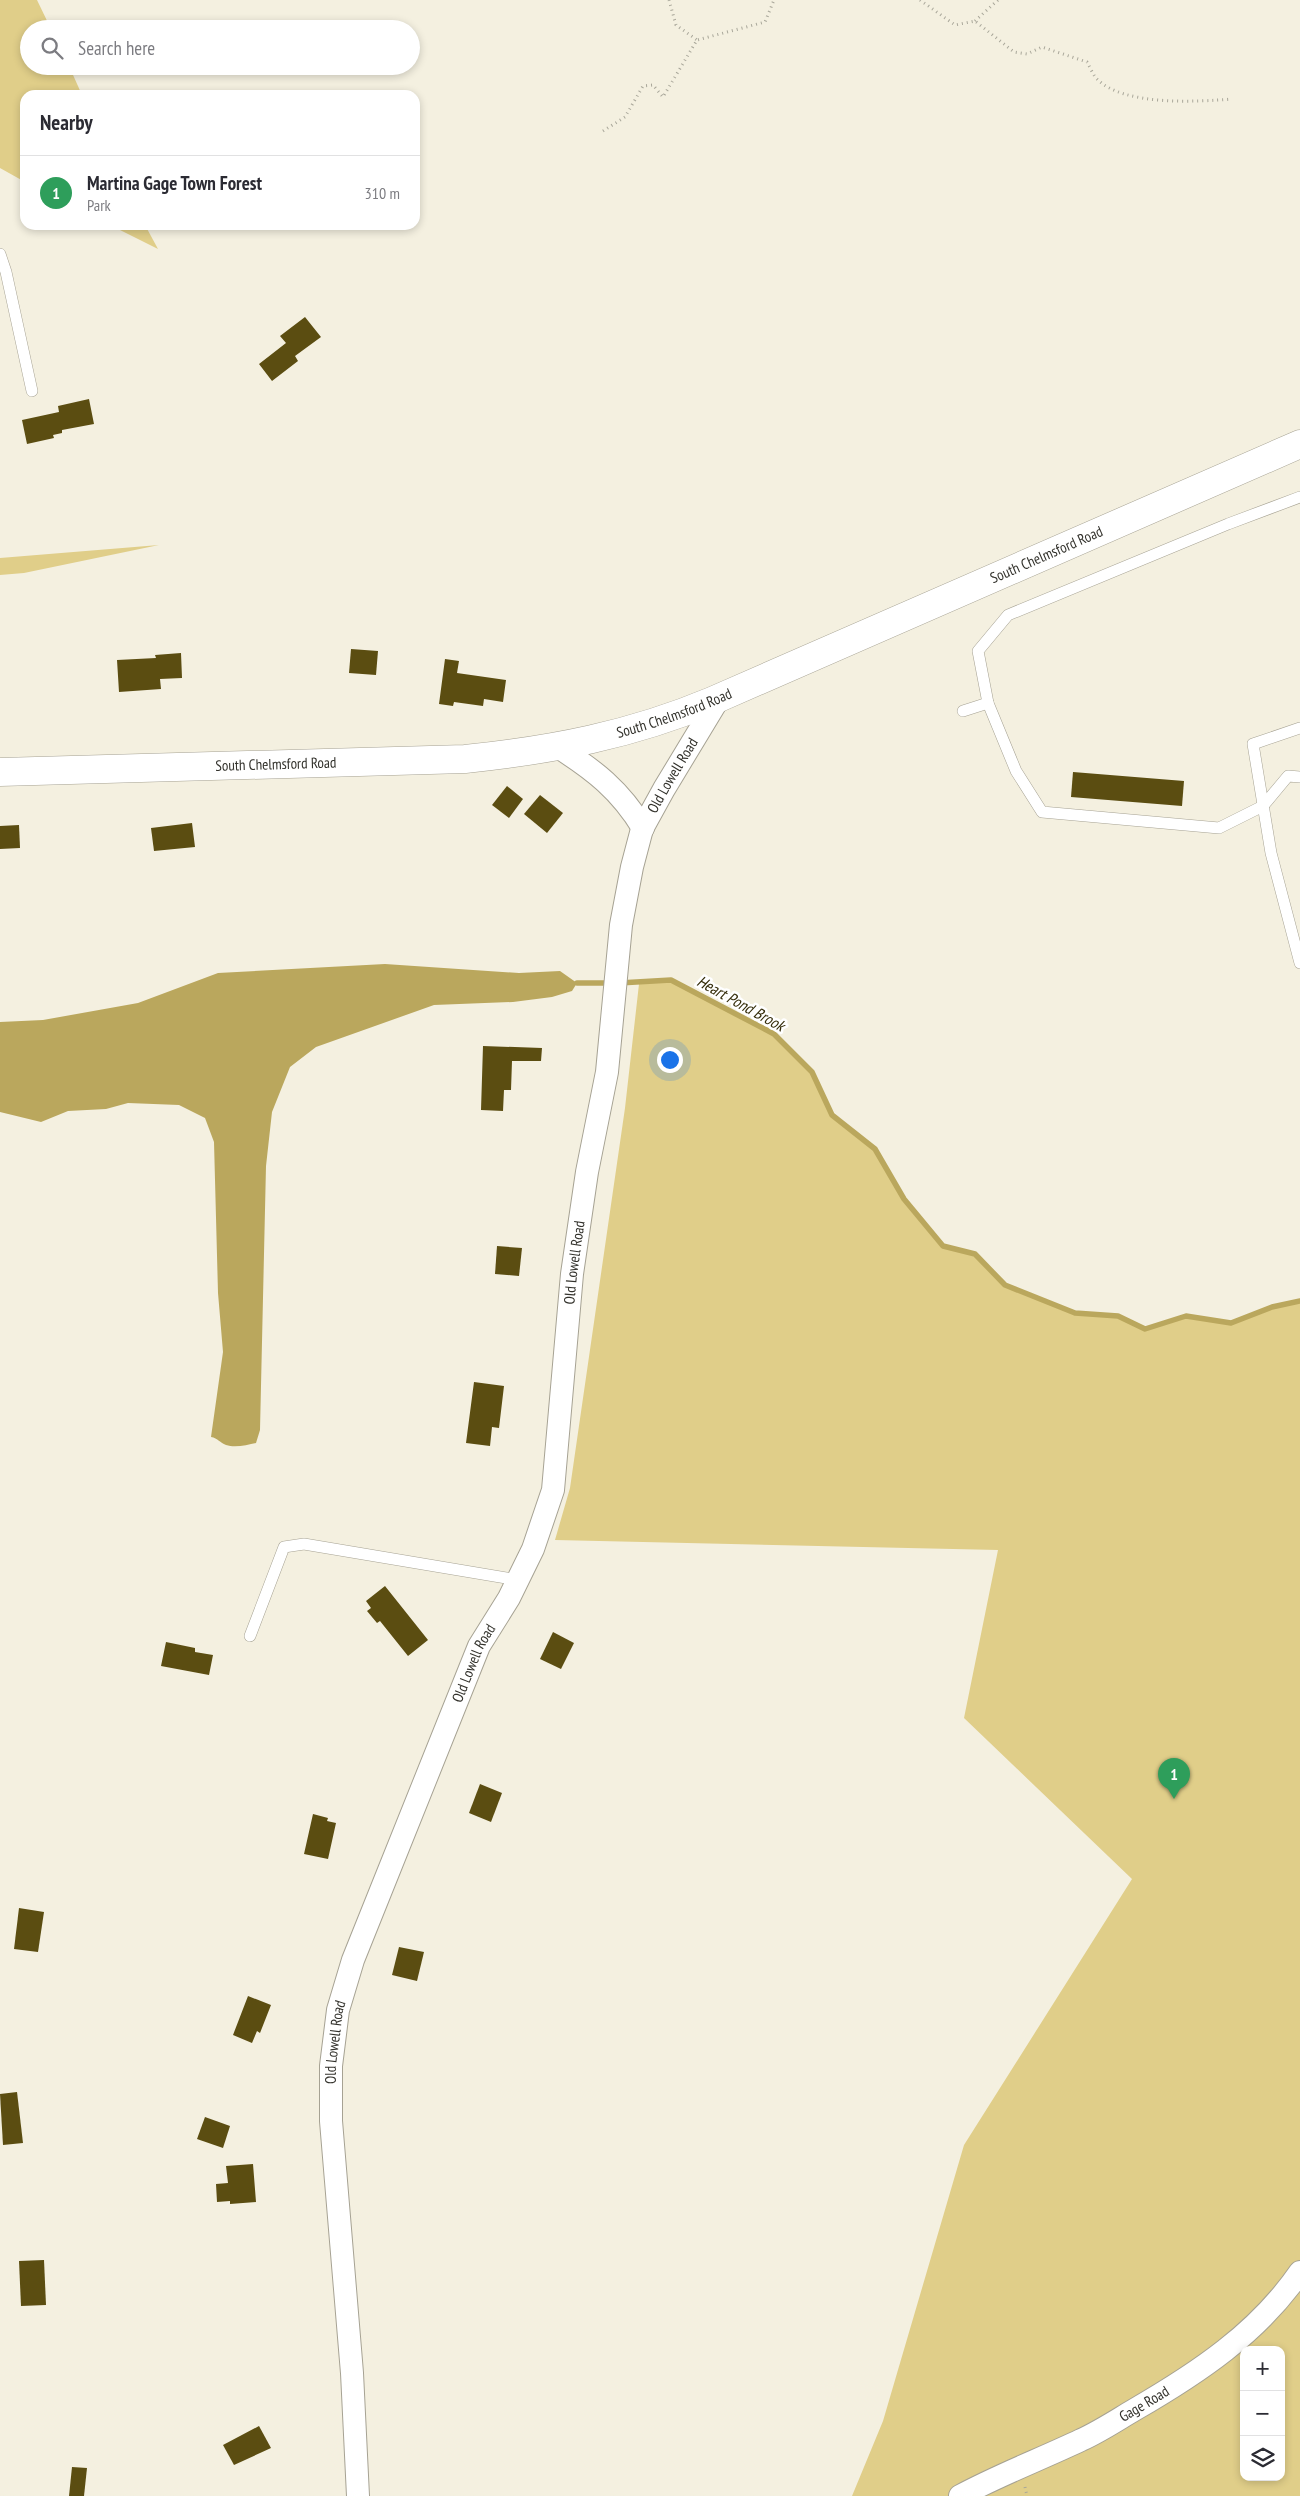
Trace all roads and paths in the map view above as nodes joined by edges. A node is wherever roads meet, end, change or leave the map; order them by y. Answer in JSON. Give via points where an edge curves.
{"nodes":[{"id":1,"x":669,"y":0,"type":"edge"},
{"id":2,"x":774,"y":0,"type":"edge"},
{"id":3,"x":920,"y":0,"type":"edge"},
{"id":4,"x":998,"y":0,"type":"edge"},
{"id":5,"x":975,"y":21,"type":"junction"},
{"id":6,"x":697,"y":40,"type":"junction"},
{"id":7,"x":1232,"y":99,"type":"dead end"},
{"id":8,"x":604,"y":131,"type":"dead end"},
{"id":9,"x":0,"y":254,"type":"edge"},
{"id":10,"x":32,"y":390,"type":"dead end"},
{"id":11,"x":1300,"y":444,"type":"edge"},
{"id":12,"x":1300,"y":496,"type":"edge"},
{"id":13,"x":719,"y":698,"type":"junction"},
{"id":14,"x":988,"y":704,"type":"junction"},
{"id":15,"x":963,"y":711,"type":"dead end"},
{"id":16,"x":1300,"y":728,"type":"edge"},
{"id":17,"x":558,"y":747,"type":"junction"},
{"id":18,"x":0,"y":772,"type":"edge"},
{"id":19,"x":1300,"y":777,"type":"edge"},
{"id":20,"x":1263,"y":806,"type":"junction"},
{"id":21,"x":643,"y":828,"type":"junction"},
{"id":22,"x":1300,"y":963,"type":"edge"},
{"id":23,"x":518,"y":1580,"type":"junction"},
{"id":24,"x":250,"y":1636,"type":"dead end"},
{"id":25,"x":1300,"y":2272,"type":"edge"},
{"id":26,"x":358,"y":2496,"type":"edge"},
{"id":27,"x":960,"y":2496,"type":"edge"}],
"edges":[{"from":1,"to":6,"type":"path","via":[[676,25]]},
{"from":2,"to":6,"type":"path","via":[[765,22]]},
{"from":3,"to":5,"type":"path","via":[[955,25]]},
{"from":4,"to":5,"type":"path"},
{"from":5,"to":7,"type":"path","via":[[1014,52],[1027,54],[1042,47],[1087,62],[1097,79],[1118,92],[1146,99],[1196,102]]},
{"from":6,"to":8,"type":"path","via":[[663,97],[654,85],[643,86],[625,117]]},
{"from":9,"to":10,"type":"lane"},
{"from":11,"to":13,"type":"main road","name":"South Chelmsford Road"},
{"from":12,"to":14,"type":"lane","via":[[1008,615],[978,650]]},
{"from":13,"to":17,"type":"main road","name":"South Chelmsford Road","via":[[632,730]]},
{"from":13,"to":21,"type":"street","name":"Old Lowell Road"},
{"from":14,"to":15,"type":"lane"},
{"from":14,"to":20,"type":"lane","via":[[1016,771],[1042,812],[1219,828]]},
{"from":16,"to":20,"type":"lane","via":[[1253,744]]},
{"from":17,"to":18,"type":"main road","name":"South Chelmsford Road","via":[[465,759]]},
{"from":17,"to":21,"type":"street","name":"Old Lowell Road","via":[[610,785],[628,804]]},
{"from":19,"to":20,"type":"lane","via":[[1288,776]]},
{"from":20,"to":22,"type":"lane","via":[[1270,853]]},
{"from":21,"to":23,"type":"street","name":"Old Lowell Road","via":[[621,925],[606,1072],[572,1274],[552,1490],[533,1550]]},
{"from":23,"to":24,"type":"lane","via":[[292,1544],[284,1547]]},
{"from":23,"to":26,"type":"street","name":"Old Lowell Road","via":[[479,1646],[353,1960],[338,2010],[331,2066],[331,2121],[352,2373]]},
{"from":25,"to":27,"type":"street","name":"Gage Road","via":[[1281,2300],[1242,2338],[1179,2384],[1083,2440]]}]}
